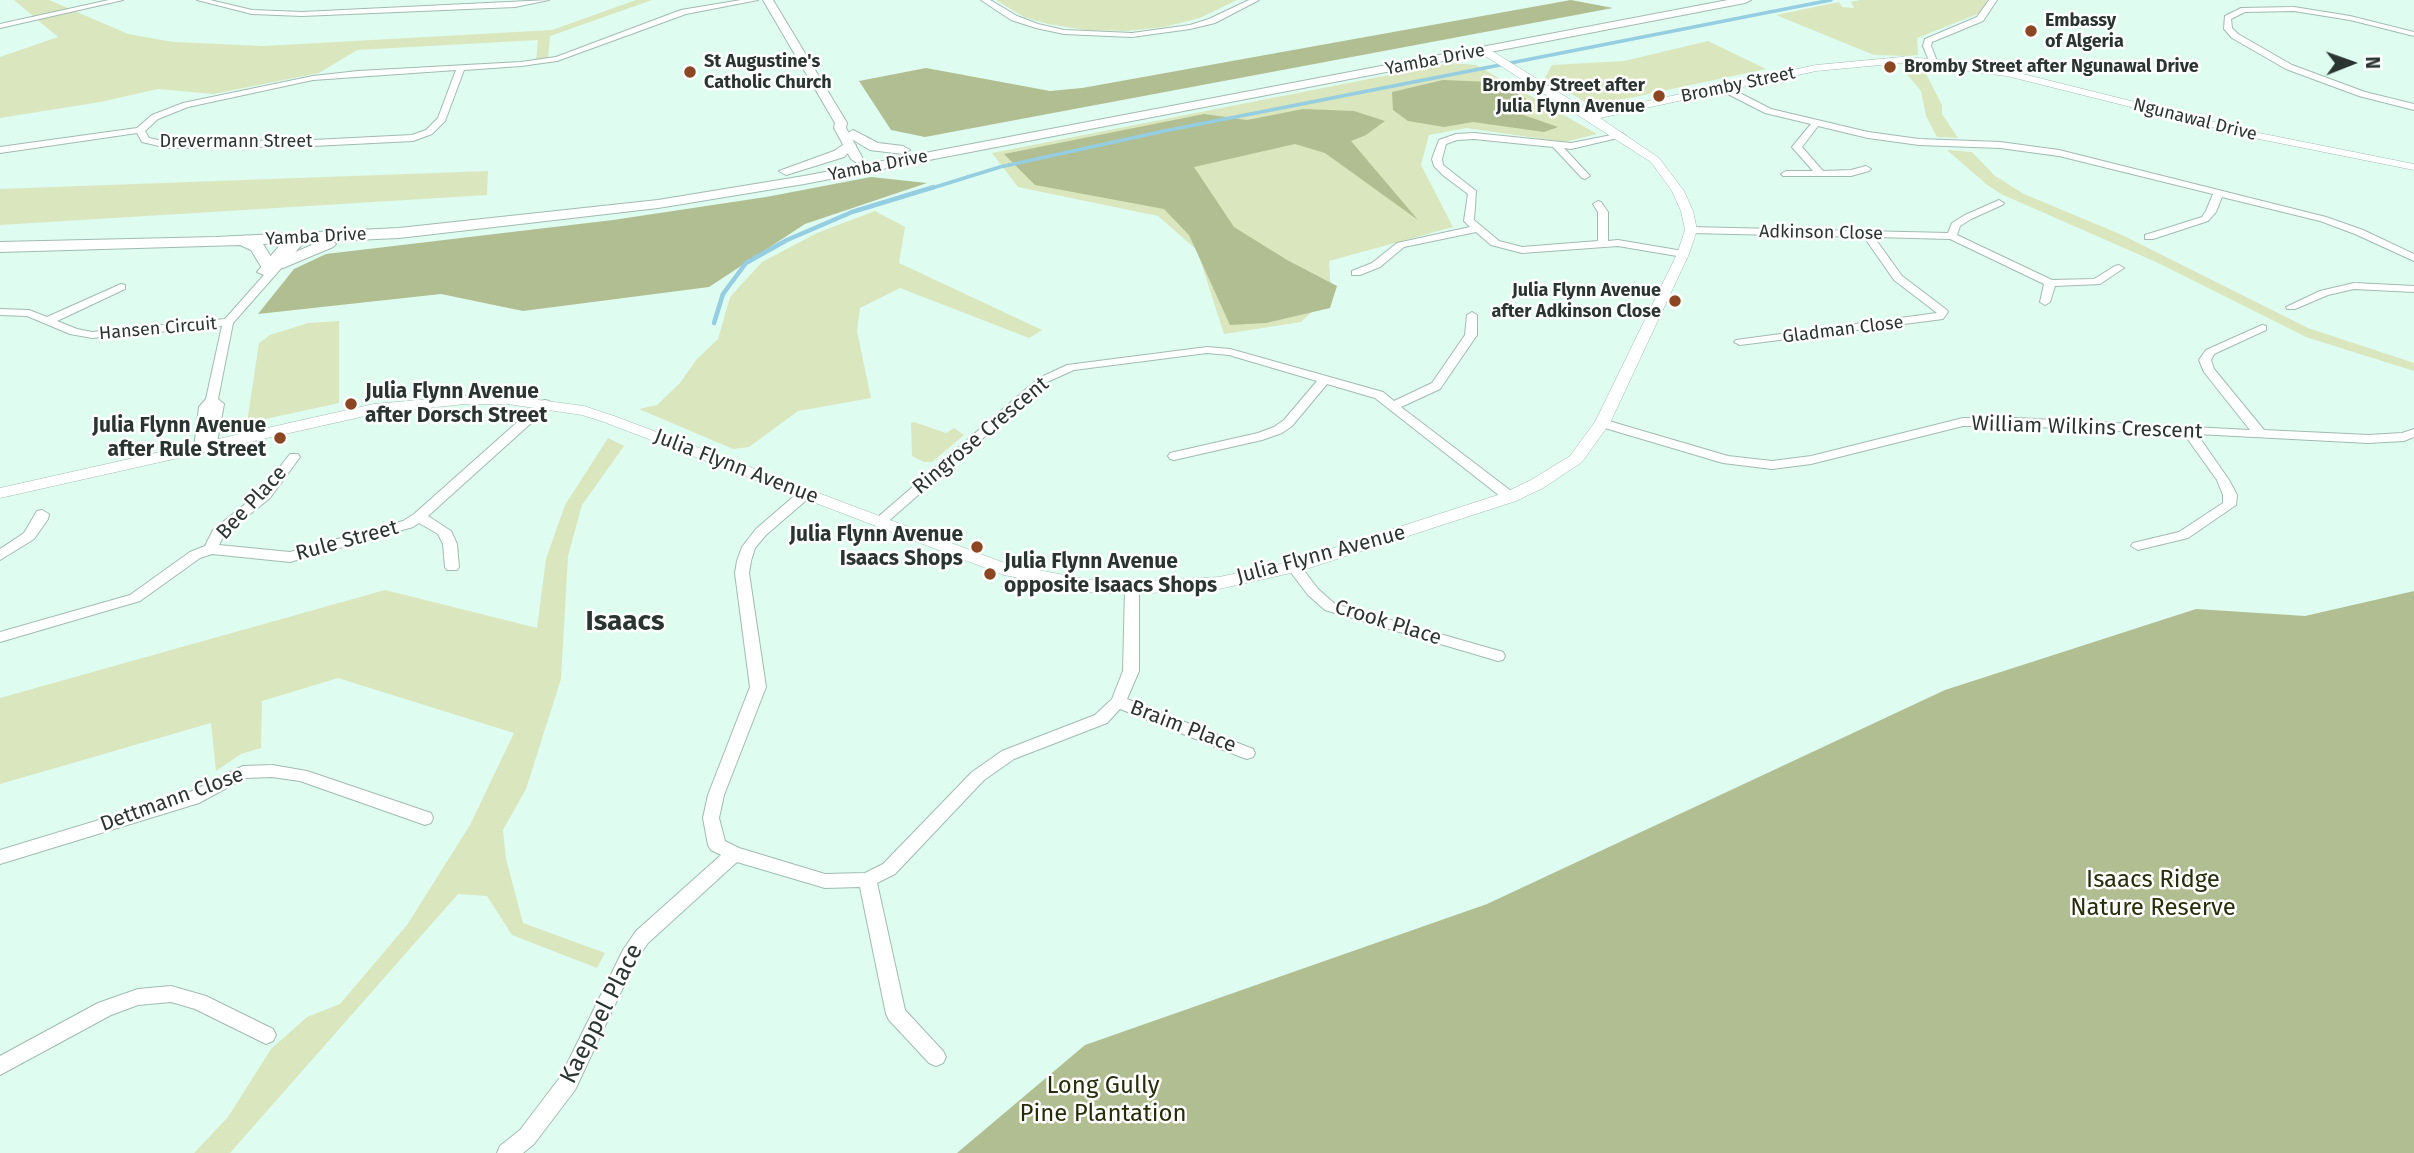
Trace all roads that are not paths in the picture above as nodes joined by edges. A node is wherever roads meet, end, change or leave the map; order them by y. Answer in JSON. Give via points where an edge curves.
{"nodes":[{"id":1,"x":119,"y":0,"type":"edge"},
{"id":2,"x":201,"y":0,"type":"edge"},
{"id":3,"x":545,"y":0,"type":"edge"},
{"id":4,"x":754,"y":0,"type":"edge"},
{"id":5,"x":768,"y":0,"type":"edge"},
{"id":6,"x":985,"y":0,"type":"edge"},
{"id":7,"x":1255,"y":0,"type":"edge"},
{"id":8,"x":1701,"y":0,"type":"edge"},
{"id":9,"x":1745,"y":0,"type":"edge"},
{"id":10,"x":1993,"y":0,"type":"edge"},
{"id":11,"x":0,"y":26,"type":"edge"},
{"id":12,"x":2414,"y":34,"type":"edge"},
{"id":13,"x":1547,"y":38,"type":"junction"},
{"id":14,"x":1481,"y":48,"type":"junction"},
{"id":15,"x":1444,"y":58,"type":"junction"},
{"id":16,"x":1500,"y":62,"type":"junction"},
{"id":17,"x":1934,"y":64,"type":"junction"},
{"id":18,"x":461,"y":68,"type":"junction"},
{"id":19,"x":1723,"y":88,"type":"junction"},
{"id":20,"x":2414,"y":107,"type":"edge"},
{"id":21,"x":1590,"y":117,"type":"junction"},
{"id":22,"x":1816,"y":123,"type":"junction"},
{"id":23,"x":140,"y":130,"type":"junction"},
{"id":24,"x":1622,"y":136,"type":"junction"},
{"id":25,"x":851,"y":140,"type":"junction"},
{"id":26,"x":1556,"y":145,"type":"junction"},
{"id":27,"x":0,"y":150,"type":"edge"},
{"id":28,"x":903,"y":150,"type":"junction"},
{"id":29,"x":864,"y":163,"type":"junction"},
{"id":30,"x":2414,"y":167,"type":"edge"},
{"id":31,"x":1866,"y":169,"type":"dead end"},
{"id":32,"x":1819,"y":172,"type":"junction"},
{"id":33,"x":778,"y":173,"type":"junction"},
{"id":34,"x":1786,"y":174,"type":"dead end"},
{"id":35,"x":1585,"y":176,"type":"dead end"},
{"id":36,"x":2218,"y":193,"type":"junction"},
{"id":37,"x":1999,"y":203,"type":"dead end"},
{"id":38,"x":1598,"y":204,"type":"dead end"},
{"id":39,"x":1475,"y":229,"type":"junction"},
{"id":40,"x":1691,"y":230,"type":"junction"},
{"id":41,"x":302,"y":232,"type":"junction"},
{"id":42,"x":399,"y":233,"type":"junction"},
{"id":43,"x":1867,"y":234,"type":"junction"},
{"id":44,"x":0,"y":235,"type":"edge"},
{"id":45,"x":1952,"y":236,"type":"junction"},
{"id":46,"x":2149,"y":237,"type":"dead end"},
{"id":47,"x":243,"y":241,"type":"junction"},
{"id":48,"x":1603,"y":243,"type":"junction"},
{"id":49,"x":0,"y":247,"type":"edge"},
{"id":50,"x":1683,"y":254,"type":"junction"},
{"id":51,"x":2414,"y":258,"type":"edge"},
{"id":52,"x":275,"y":264,"type":"junction"},
{"id":53,"x":2119,"y":268,"type":"dead end"},
{"id":54,"x":1356,"y":274,"type":"dead end"},
{"id":55,"x":2050,"y":283,"type":"junction"},
{"id":56,"x":121,"y":287,"type":"dead end"},
{"id":57,"x":2414,"y":289,"type":"edge"},
{"id":58,"x":2045,"y":302,"type":"dead end"},
{"id":59,"x":2291,"y":307,"type":"dead end"},
{"id":60,"x":0,"y":312,"type":"edge"},
{"id":61,"x":1943,"y":312,"type":"junction"},
{"id":62,"x":1472,"y":314,"type":"dead end"},
{"id":63,"x":1955,"y":316,"type":"dead end"},
{"id":64,"x":49,"y":320,"type":"junction"},
{"id":65,"x":227,"y":325,"type":"junction"},
{"id":66,"x":2262,"y":328,"type":"dead end"},
{"id":67,"x":1740,"y":342,"type":"dead end"},
{"id":68,"x":1325,"y":378,"type":"junction"},
{"id":69,"x":545,"y":404,"type":"junction"},
{"id":70,"x":1395,"y":405,"type":"junction"},
{"id":71,"x":1602,"y":423,"type":"junction"},
{"id":72,"x":2189,"y":432,"type":"junction"},
{"id":73,"x":2261,"y":435,"type":"junction"},
{"id":74,"x":2411,"y":438,"type":"edge"},
{"id":75,"x":206,"y":446,"type":"junction"},
{"id":76,"x":1174,"y":456,"type":"dead end"},
{"id":77,"x":294,"y":457,"type":"dead end"},
{"id":78,"x":0,"y":493,"type":"edge"},
{"id":79,"x":805,"y":494,"type":"junction"},
{"id":80,"x":1510,"y":497,"type":"junction"},
{"id":81,"x":42,"y":514,"type":"dead end"},
{"id":82,"x":419,"y":517,"type":"junction"},
{"id":83,"x":879,"y":522,"type":"junction"},
{"id":84,"x":2138,"y":546,"type":"dead end"},
{"id":85,"x":211,"y":549,"type":"junction"},
{"id":86,"x":0,"y":555,"type":"edge"},
{"id":87,"x":452,"y":567,"type":"dead end"},
{"id":88,"x":1294,"y":567,"type":"junction"},
{"id":89,"x":1132,"y":588,"type":"junction"},
{"id":90,"x":0,"y":637,"type":"edge"},
{"id":91,"x":1498,"y":656,"type":"dead end"},
{"id":92,"x":1118,"y":702,"type":"junction"},
{"id":93,"x":1247,"y":753,"type":"dead end"},
{"id":94,"x":425,"y":818,"type":"dead end"},
{"id":95,"x":734,"y":854,"type":"junction"},
{"id":96,"x":0,"y":857,"type":"edge"},
{"id":97,"x":867,"y":880,"type":"junction"},
{"id":98,"x":266,"y":1035,"type":"dead end"},
{"id":99,"x":936,"y":1057,"type":"dead end"},
{"id":100,"x":0,"y":1066,"type":"edge"},
{"id":101,"x":507,"y":1153,"type":"edge"}],
"edges":[{"from":1,"to":11,"type":"street"},
{"from":2,"to":3,"type":"street","via":[[252,12],[302,14]]},
{"from":4,"to":18,"type":"street","name":"Drevermann Street","via":[[684,12],[557,59]]},
{"from":5,"to":25,"type":"main road"},
{"from":6,"to":7,"type":"street","via":[[1036,26],[1132,35],[1201,24]]},
{"from":8,"to":14,"type":"main road","name":"Yamba Drive"},
{"from":9,"to":13,"type":"main road","name":"Yamba Drive"},
{"from":10,"to":17,"type":"street","via":[[1980,19],[1928,41]]},
{"from":12,"to":20,"type":"street","via":[[2294,9],[2244,10],[2227,22],[2235,36],[2289,67]]},
{"from":13,"to":14,"type":"main road","name":"Yamba Drive"},
{"from":13,"to":16,"type":"main road","via":[[1511,51]]},
{"from":14,"to":15,"type":"main road","name":"Yamba Drive"},
{"from":14,"to":16,"type":"street"},
{"from":14,"to":28,"type":"main road","name":"Yamba Drive","via":[[1406,55]]},
{"from":15,"to":16,"type":"main road"},
{"from":15,"to":29,"type":"main road","name":"Yamba Drive"},
{"from":16,"to":21,"type":"street"},
{"from":17,"to":19,"type":"street","name":"Bromby Street","via":[[1884,62],[1816,68]]},
{"from":17,"to":30,"type":"street","name":"Ngunawal Drive","via":[[2043,82],[2259,136]]},
{"from":18,"to":23,"type":"street","name":"Drevermann Street","via":[[313,78],[186,105],[155,117]]},
{"from":18,"to":23,"type":"street","name":"Drevermann Street","via":[[442,118],[429,132],[413,138],[168,145],[145,140]]},
{"from":19,"to":21,"type":"street","name":"Bromby Street"},
{"from":19,"to":22,"type":"street","via":[[1768,111]]},
{"from":21,"to":24,"type":"street"},
{"from":22,"to":32,"type":"street","via":[[1797,147]]},
{"from":22,"to":36,"type":"street","via":[[1868,135],[2031,148]]},
{"from":23,"to":27,"type":"street"},
{"from":24,"to":26,"type":"street","via":[[1583,145]]},
{"from":24,"to":40,"type":"street","via":[[1668,175],[1688,211]]},
{"from":25,"to":28,"type":"main road"},
{"from":25,"to":29,"type":"main road"},
{"from":25,"to":33,"type":"main road","via":[[828,158]]},
{"from":26,"to":35,"type":"street"},
{"from":26,"to":39,"type":"street","via":[[1474,136],[1443,142],[1439,166],[1473,193],[1469,221]]},
{"from":28,"to":29,"type":"main road","name":"Yamba Drive"},
{"from":29,"to":33,"type":"main road"},
{"from":29,"to":42,"type":"main road","name":"Yamba Drive","via":[[658,204]]},
{"from":31,"to":32,"type":"street"},
{"from":32,"to":34,"type":"street"},
{"from":33,"to":41,"type":"main road","name":"Yamba Drive","via":[[578,203]]},
{"from":36,"to":46,"type":"street","via":[[2205,219]]},
{"from":36,"to":51,"type":"street","via":[[2323,219]]},
{"from":37,"to":45,"type":"street","via":[[1956,225]]},
{"from":38,"to":48,"type":"street","via":[[1603,212]]},
{"from":39,"to":48,"type":"street","via":[[1495,243],[1522,250]]},
{"from":39,"to":54,"type":"street","via":[[1401,245]]},
{"from":40,"to":43,"type":"street","name":"Adkinson Close"},
{"from":40,"to":50,"type":"street","name":"Julia Flynn Avenue"},
{"from":41,"to":42,"type":"main road","name":"Yamba Drive"},
{"from":41,"to":44,"type":"main road","name":"Yamba Drive"},
{"from":41,"to":47,"type":"main road","name":"Yamba Drive"},
{"from":41,"to":52,"type":"street"},
{"from":42,"to":52,"type":"main road","via":[[326,244]]},
{"from":43,"to":45,"type":"street","name":"Adkinson Close"},
{"from":43,"to":61,"type":"street","name":"Gladman Close","via":[[1898,278]]},
{"from":45,"to":55,"type":"street","name":"Adkinson Close"},
{"from":47,"to":49,"type":"main road","name":"Yamba Drive"},
{"from":47,"to":52,"type":"main road"},
{"from":48,"to":50,"type":"street"},
{"from":50,"to":71,"type":"street","name":"Julia Flynn Avenue"},
{"from":52,"to":65,"type":"street","via":[[261,273],[255,290]]},
{"from":53,"to":55,"type":"street","name":"Adkinson Close","via":[[2096,282]]},
{"from":55,"to":58,"type":"street"},
{"from":56,"to":64,"type":"street","name":"Hansen Circuit"},
{"from":57,"to":59,"type":"street","via":[[2354,286]]},
{"from":60,"to":64,"type":"street","name":"Hansen Circuit","via":[[29,313]]},
{"from":61,"to":63,"type":"street","name":"Gladman Close"},
{"from":61,"to":67,"type":"street","name":"Gladman Close","via":[[1939,317]]},
{"from":62,"to":70,"type":"street","via":[[1471,335],[1436,386]]},
{"from":64,"to":65,"type":"street","name":"Hansen Circuit","via":[[92,335]]},
{"from":65,"to":75,"type":"street","via":[[212,400],[205,407]]},
{"from":66,"to":73,"type":"street","via":[[2210,352],[2205,360],[2208,370]]},
{"from":68,"to":70,"type":"street","name":"Ringrose Crescent","via":[[1379,395]]},
{"from":68,"to":76,"type":"street","via":[[1278,430]]},
{"from":68,"to":83,"type":"street","name":"Ringrose Crescent","via":[[1207,350],[1071,367],[1029,390]]},
{"from":69,"to":75,"type":"street","name":"Julia Flynn Avenue","via":[[489,400],[423,403]]},
{"from":69,"to":79,"type":"street","name":"Julia Flynn Avenue","via":[[609,419]]},
{"from":69,"to":82,"type":"street","name":"Rule Street"},
{"from":70,"to":80,"type":"street","name":"Ringrose Crescent"},
{"from":71,"to":72,"type":"street","name":"William Wilkins Crescent","via":[[1727,460],[1772,465],[1811,460],[1964,422]]},
{"from":71,"to":80,"type":"street","name":"Julia Flynn Avenue","via":[[1576,459]]},
{"from":72,"to":73,"type":"street","name":"William Wilkins Crescent"},
{"from":72,"to":84,"type":"street","via":[[2224,480],[2229,505],[2183,535]]},
{"from":73,"to":74,"type":"street","name":"William Wilkins Crescent"},
{"from":75,"to":78,"type":"street","name":"Julia Flynn Avenue"},
{"from":77,"to":85,"type":"street","name":"Bee Place","via":[[265,495],[218,533]]},
{"from":79,"to":83,"type":"street","name":"Julia Flynn Avenue"},
{"from":79,"to":95,"type":"street","via":[[761,532],[744,561],[758,687],[710,818],[717,845]]},
{"from":80,"to":88,"type":"street","name":"Julia Flynn Avenue"},
{"from":81,"to":86,"type":"street","via":[[29,536]]},
{"from":82,"to":85,"type":"street","name":"Rule Street","via":[[396,528],[290,557]]},
{"from":82,"to":87,"type":"street","via":[[444,531]]},
{"from":83,"to":89,"type":"street","name":"Julia Flynn Avenue","via":[[1004,569],[1090,586]]},
{"from":85,"to":90,"type":"street","via":[[128,601]]},
{"from":88,"to":89,"type":"street","name":"Julia Flynn Avenue","via":[[1219,583]]},
{"from":88,"to":91,"type":"street","name":"Crook Place","via":[[1330,607]]},
{"from":89,"to":92,"type":"street","via":[[1131,671]]},
{"from":92,"to":93,"type":"street","name":"Braim Place"},
{"from":92,"to":97,"type":"street","via":[[1101,719],[1008,755],[978,776],[889,869]]},
{"from":94,"to":96,"type":"street","name":"Dettmann Close","via":[[301,775],[243,772],[193,797]]},
{"from":95,"to":97,"type":"street","via":[[825,881]]},
{"from":95,"to":101,"type":"street","name":"Kaeppel Place","via":[[642,936],[568,1083],[534,1129]]},
{"from":97,"to":99,"type":"street","via":[[896,1014]]},
{"from":98,"to":100,"type":"street","via":[[199,1002],[171,994],[138,997],[105,1009]]}]}
